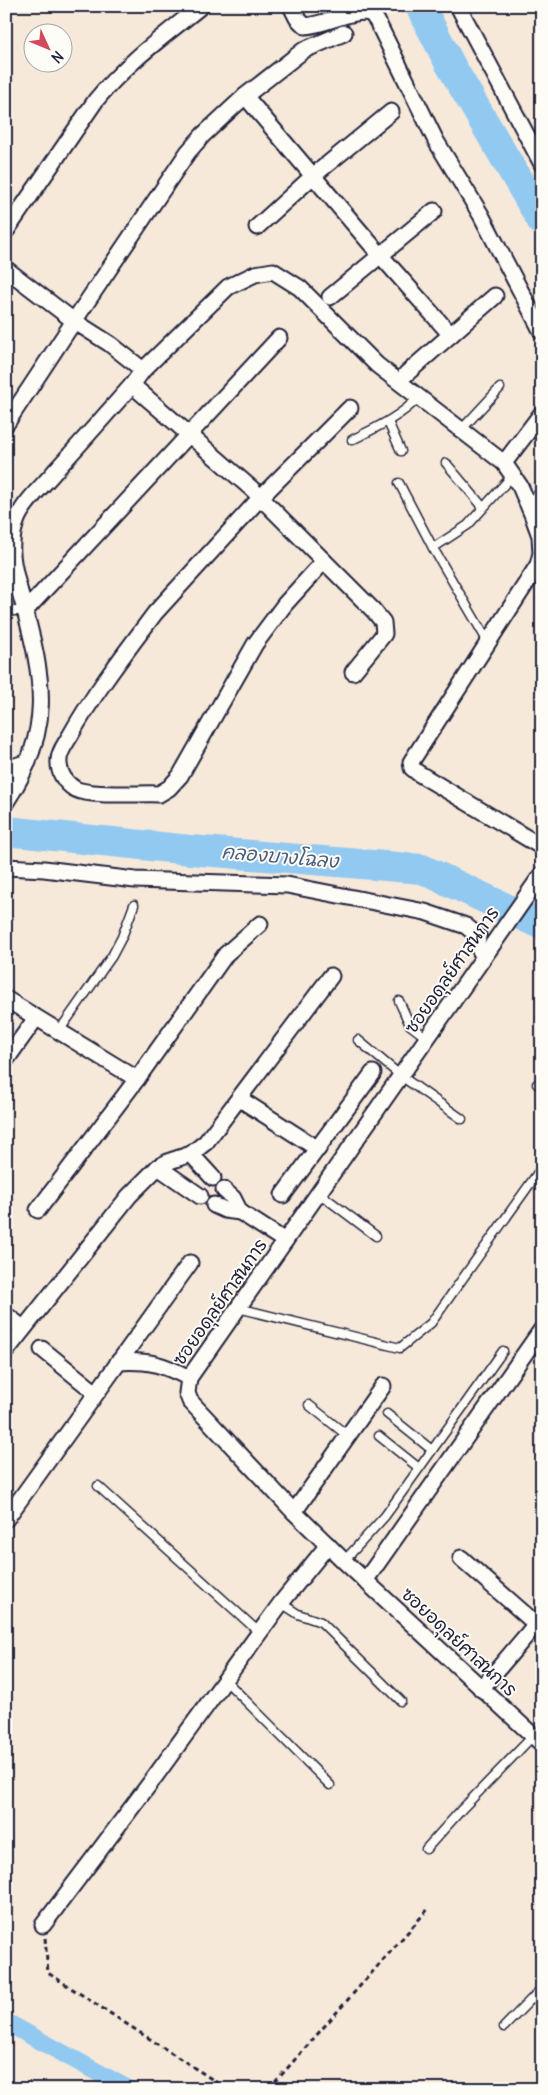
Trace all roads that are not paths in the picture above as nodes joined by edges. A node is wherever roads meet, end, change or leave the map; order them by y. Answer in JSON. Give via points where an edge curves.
{"nodes":[{"id":1,"x":201,"y":6,"type":"edge"},
{"id":2,"x":291,"y":6,"type":"edge"},
{"id":3,"x":458,"y":6,"type":"edge"},
{"id":4,"x":344,"y":34,"type":"dead end"},
{"id":5,"x":245,"y":96,"type":"junction"},
{"id":6,"x":390,"y":112,"type":"dead end"},
{"id":7,"x":542,"y":164,"type":"edge"},
{"id":8,"x":313,"y":176,"type":"junction"},
{"id":9,"x":434,"y":211,"type":"dead end"},
{"id":10,"x":257,"y":227,"type":"dead end"},
{"id":11,"x":6,"y":231,"type":"edge"},
{"id":12,"x":382,"y":256,"type":"junction"},
{"id":13,"x":6,"y":268,"type":"edge"},
{"id":14,"x":494,"y":296,"type":"dead end"},
{"id":15,"x":330,"y":297,"type":"dead end"},
{"id":16,"x":74,"y":321,"type":"junction"},
{"id":17,"x":542,"y":332,"type":"edge"},
{"id":18,"x":451,"y":335,"type":"junction"},
{"id":19,"x":279,"y":338,"type":"dead end"},
{"id":20,"x":143,"y":370,"type":"junction"},
{"id":21,"x":406,"y":374,"type":"dead end"},
{"id":22,"x":132,"y":385,"type":"junction"},
{"id":23,"x":500,"y":388,"type":"dead end"},
{"id":24,"x":418,"y":398,"type":"junction"},
{"id":25,"x":350,"y":408,"type":"dead end"},
{"id":26,"x":542,"y":414,"type":"edge"},
{"id":27,"x":388,"y":422,"type":"junction"},
{"id":28,"x":6,"y":424,"type":"edge"},
{"id":29,"x":460,"y":430,"type":"junction"},
{"id":30,"x":190,"y":435,"type":"junction"},
{"id":31,"x":352,"y":440,"type":"dead end"},
{"id":32,"x":401,"y":452,"type":"dead end"},
{"id":33,"x":446,"y":463,"type":"dead end"},
{"id":34,"x":508,"y":470,"type":"junction"},
{"id":35,"x":399,"y":483,"type":"dead end"},
{"id":36,"x":542,"y":491,"type":"edge"},
{"id":37,"x":261,"y":497,"type":"junction"},
{"id":38,"x":528,"y":504,"type":"junction"},
{"id":39,"x":483,"y":508,"type":"junction"},
{"id":40,"x":433,"y":548,"type":"junction"},
{"id":41,"x":324,"y":561,"type":"junction"},
{"id":42,"x":540,"y":565,"type":"edge"},
{"id":43,"x":10,"y":573,"type":"edge"},
{"id":44,"x":6,"y":611,"type":"edge"},
{"id":45,"x":25,"y":611,"type":"junction"},
{"id":46,"x":488,"y":642,"type":"junction"},
{"id":47,"x":353,"y":672,"type":"dead end"},
{"id":48,"x":28,"y":762,"type":"junction"},
{"id":49,"x":6,"y":769,"type":"edge"},
{"id":50,"x":6,"y":802,"type":"edge"},
{"id":51,"x":542,"y":847,"type":"edge"},
{"id":52,"x":6,"y":867,"type":"edge"},
{"id":53,"x":542,"y":874,"type":"edge"},
{"id":54,"x":134,"y":905,"type":"dead end"},
{"id":55,"x":260,"y":924,"type":"dead end"},
{"id":56,"x":486,"y":955,"type":"junction"},
{"id":57,"x":331,"y":976,"type":"dead end"},
{"id":58,"x":6,"y":999,"type":"edge"},
{"id":59,"x":399,"y":1001,"type":"dead end"},
{"id":60,"x":36,"y":1018,"type":"junction"},
{"id":61,"x":59,"y":1031,"type":"junction"},
{"id":62,"x":428,"y":1038,"type":"junction"},
{"id":63,"x":358,"y":1040,"type":"dead end"},
{"id":64,"x":6,"y":1060,"type":"edge"},
{"id":65,"x":373,"y":1073,"type":"dead end"},
{"id":66,"x":401,"y":1076,"type":"junction"},
{"id":67,"x":137,"y":1079,"type":"junction"},
{"id":68,"x":240,"y":1099,"type":"junction"},
{"id":69,"x":462,"y":1119,"type":"dead end"},
{"id":70,"x":318,"y":1149,"type":"junction"},
{"id":71,"x":191,"y":1154,"type":"junction"},
{"id":72,"x":158,"y":1167,"type":"junction"},
{"id":73,"x":542,"y":1167,"type":"edge"},
{"id":74,"x":213,"y":1178,"type":"dead end"},
{"id":75,"x":224,"y":1190,"type":"dead end"},
{"id":76,"x":319,"y":1192,"type":"junction"},
{"id":77,"x":283,"y":1195,"type":"dead end"},
{"id":78,"x":200,"y":1196,"type":"dead end"},
{"id":79,"x":214,"y":1205,"type":"dead end"},
{"id":80,"x":38,"y":1210,"type":"dead end"},
{"id":81,"x":240,"y":1212,"type":"junction"},
{"id":82,"x":376,"y":1236,"type":"dead end"},
{"id":83,"x":285,"y":1241,"type":"junction"},
{"id":84,"x":190,"y":1263,"type":"dead end"},
{"id":85,"x":238,"y":1308,"type":"junction"},
{"id":86,"x":6,"y":1315,"type":"edge"},
{"id":87,"x":23,"y":1328,"type":"junction"},
{"id":88,"x":542,"y":1329,"type":"edge"},
{"id":89,"x":42,"y":1349,"type":"dead end"},
{"id":90,"x":503,"y":1351,"type":"dead end"},
{"id":91,"x":6,"y":1352,"type":"edge"},
{"id":92,"x":118,"y":1362,"type":"junction"},
{"id":93,"x":189,"y":1378,"type":"junction"},
{"id":94,"x":383,"y":1386,"type":"dead end"},
{"id":95,"x":96,"y":1394,"type":"junction"},
{"id":96,"x":309,"y":1405,"type":"dead end"},
{"id":97,"x":387,"y":1414,"type":"dead end"},
{"id":98,"x":348,"y":1436,"type":"junction"},
{"id":99,"x":379,"y":1436,"type":"dead end"},
{"id":100,"x":432,"y":1450,"type":"junction"},
{"id":101,"x":419,"y":1468,"type":"junction"},
{"id":102,"x":98,"y":1486,"type":"dead end"},
{"id":103,"x":294,"y":1512,"type":"junction"},
{"id":104,"x":6,"y":1519,"type":"edge"},
{"id":105,"x":328,"y":1545,"type":"junction"},
{"id":106,"x":461,"y":1558,"type":"dead end"},
{"id":107,"x":344,"y":1561,"type":"junction"},
{"id":108,"x":365,"y":1581,"type":"junction"},
{"id":109,"x":281,"y":1603,"type":"junction"},
{"id":110,"x":539,"y":1621,"type":"edge"},
{"id":111,"x":260,"y":1633,"type":"junction"},
{"id":112,"x":226,"y":1681,"type":"junction"},
{"id":113,"x":481,"y":1688,"type":"junction"},
{"id":114,"x":401,"y":1701,"type":"dead end"},
{"id":115,"x":537,"y":1740,"type":"edge"},
{"id":116,"x":330,"y":1785,"type":"dead end"},
{"id":117,"x":426,"y":1849,"type":"dead end"},
{"id":118,"x":43,"y":1925,"type":"road end"},
{"id":119,"x":542,"y":1988,"type":"edge"},
{"id":120,"x":504,"y":2027,"type":"dead end"}],
"edges":[{"from":1,"to":11,"type":"street","via":[[129,64],[96,100]]},
{"from":2,"to":17,"type":"street","via":[[296,18],[305,26],[316,26],[362,12],[371,13],[440,148],[481,215]]},
{"from":3,"to":7,"type":"street"},
{"from":4,"to":5,"type":"street","via":[[304,50]]},
{"from":5,"to":8,"type":"street"},
{"from":5,"to":16,"type":"street","via":[[188,152]]},
{"from":6,"to":8,"type":"street"},
{"from":8,"to":10,"type":"street"},
{"from":8,"to":12,"type":"street"},
{"from":9,"to":12,"type":"street"},
{"from":12,"to":15,"type":"street"},
{"from":12,"to":18,"type":"street"},
{"from":13,"to":16,"type":"street"},
{"from":14,"to":18,"type":"street"},
{"from":16,"to":20,"type":"street"},
{"from":16,"to":28,"type":"street"},
{"from":18,"to":21,"type":"street"},
{"from":19,"to":30,"type":"street"},
{"from":20,"to":22,"type":"street"},
{"from":20,"to":24,"type":"street","via":[[228,287],[255,274],[273,271],[300,288],[377,364]]},
{"from":22,"to":30,"type":"street"},
{"from":22,"to":43,"type":"street","via":[[18,517],[12,535]]},
{"from":23,"to":29,"type":"lane"},
{"from":24,"to":27,"type":"lane"},
{"from":24,"to":29,"type":"street"},
{"from":25,"to":37,"type":"street"},
{"from":26,"to":34,"type":"street"},
{"from":27,"to":31,"type":"lane"},
{"from":27,"to":32,"type":"lane"},
{"from":29,"to":34,"type":"street"},
{"from":30,"to":37,"type":"street"},
{"from":30,"to":45,"type":"street"},
{"from":33,"to":39,"type":"lane"},
{"from":34,"to":38,"type":"street"},
{"from":34,"to":39,"type":"lane"},
{"from":35,"to":40,"type":"lane"},
{"from":36,"to":38,"type":"lane"},
{"from":37,"to":41,"type":"street"},
{"from":37,"to":41,"type":"street","via":[[155,613],[85,709],[58,760],[69,785],[90,792],[159,794],[169,788],[180,776],[255,644],[285,604]]},
{"from":38,"to":42,"type":"street","via":[[540,536]]},
{"from":39,"to":40,"type":"lane","via":[[468,524]]},
{"from":40,"to":46,"type":"lane"},
{"from":41,"to":47,"type":"street","via":[[383,622],[384,634]]},
{"from":42,"to":46,"type":"street"},
{"from":43,"to":45,"type":"street"},
{"from":44,"to":45,"type":"lane"},
{"from":45,"to":48,"type":"street","via":[[40,676],[41,709]]},
{"from":46,"to":51,"type":"street","via":[[411,762],[412,768]]},
{"from":48,"to":49,"type":"street"},
{"from":48,"to":50,"type":"street"},
{"from":52,"to":56,"type":"street","via":[[134,880],[286,885],[425,912],[466,926],[478,936],[477,945]]},
{"from":53,"to":56,"type":"street","name":"ซอยอดุลย์ศาสนการ"},
{"from":54,"to":61,"type":"lane","via":[[112,956]]},
{"from":55,"to":67,"type":"street","via":[[226,954]]},
{"from":56,"to":62,"type":"street","name":"ซอยอดุลย์ศาสนการ"},
{"from":57,"to":68,"type":"street"},
{"from":58,"to":60,"type":"street"},
{"from":59,"to":62,"type":"lane","via":[[410,1025]]},
{"from":60,"to":61,"type":"street"},
{"from":60,"to":64,"type":"street"},
{"from":61,"to":67,"type":"street"},
{"from":62,"to":66,"type":"street","name":"ซอยอดุลย์ศาสนการ"},
{"from":63,"to":66,"type":"lane"},
{"from":65,"to":70,"type":"street"},
{"from":66,"to":69,"type":"lane"},
{"from":66,"to":76,"type":"street","name":"ซอยอดุลย์ศาสนการ"},
{"from":67,"to":80,"type":"street"},
{"from":68,"to":70,"type":"street"},
{"from":68,"to":71,"type":"street","via":[[206,1142]]},
{"from":70,"to":77,"type":"street"},
{"from":71,"to":72,"type":"street"},
{"from":71,"to":74,"type":"street"},
{"from":72,"to":78,"type":"street"},
{"from":72,"to":87,"type":"street","via":[[129,1196]]},
{"from":73,"to":85,"type":"lane","via":[[431,1323],[400,1348]]},
{"from":75,"to":81,"type":"street","via":[[233,1198]]},
{"from":76,"to":82,"type":"lane"},
{"from":76,"to":83,"type":"street","name":"ซอยอดุลย์ศาสนการ"},
{"from":79,"to":81,"type":"street"},
{"from":81,"to":83,"type":"street"},
{"from":83,"to":85,"type":"street","name":"ซอยอดุลย์ศาสนการ"},
{"from":84,"to":92,"type":"street"},
{"from":85,"to":93,"type":"street","name":"ซอยอดุลย์ศาสนการ"},
{"from":86,"to":87,"type":"street"},
{"from":87,"to":91,"type":"street"},
{"from":88,"to":108,"type":"street"},
{"from":89,"to":95,"type":"street"},
{"from":90,"to":100,"type":"lane"},
{"from":92,"to":93,"type":"street","via":[[156,1363]]},
{"from":92,"to":95,"type":"street"},
{"from":93,"to":103,"type":"street","name":"ซอยอดุลย์ศาสนการ","via":[[187,1393],[190,1401]]},
{"from":94,"to":98,"type":"street"},
{"from":95,"to":104,"type":"street"},
{"from":96,"to":98,"type":"lane"},
{"from":97,"to":100,"type":"lane"},
{"from":98,"to":103,"type":"street"},
{"from":99,"to":101,"type":"lane"},
{"from":100,"to":101,"type":"lane"},
{"from":101,"to":107,"type":"lane","via":[[377,1525]]},
{"from":102,"to":111,"type":"lane"},
{"from":103,"to":105,"type":"street","name":"ซอยอดุลย์ศาสนการ"},
{"from":105,"to":107,"type":"street","name":"ซอยอดุลย์ศาสนการ"},
{"from":105,"to":109,"type":"street"},
{"from":106,"to":110,"type":"street"},
{"from":107,"to":108,"type":"street","name":"ซอยอดุลย์ศาสนการ"},
{"from":108,"to":113,"type":"street","name":"ซอยอดุลย์ศาสนการ"},
{"from":109,"to":111,"type":"street"},
{"from":109,"to":114,"type":"lane","via":[[298,1614],[321,1622]]},
{"from":110,"to":113,"type":"street"},
{"from":111,"to":112,"type":"street"},
{"from":112,"to":116,"type":"lane"},
{"from":112,"to":118,"type":"street"},
{"from":113,"to":115,"type":"street","name":"ซอยอดุลย์ศาสนการ"},
{"from":115,"to":117,"type":"lane","via":[[462,1808]]},
{"from":119,"to":120,"type":"lane"}]}
